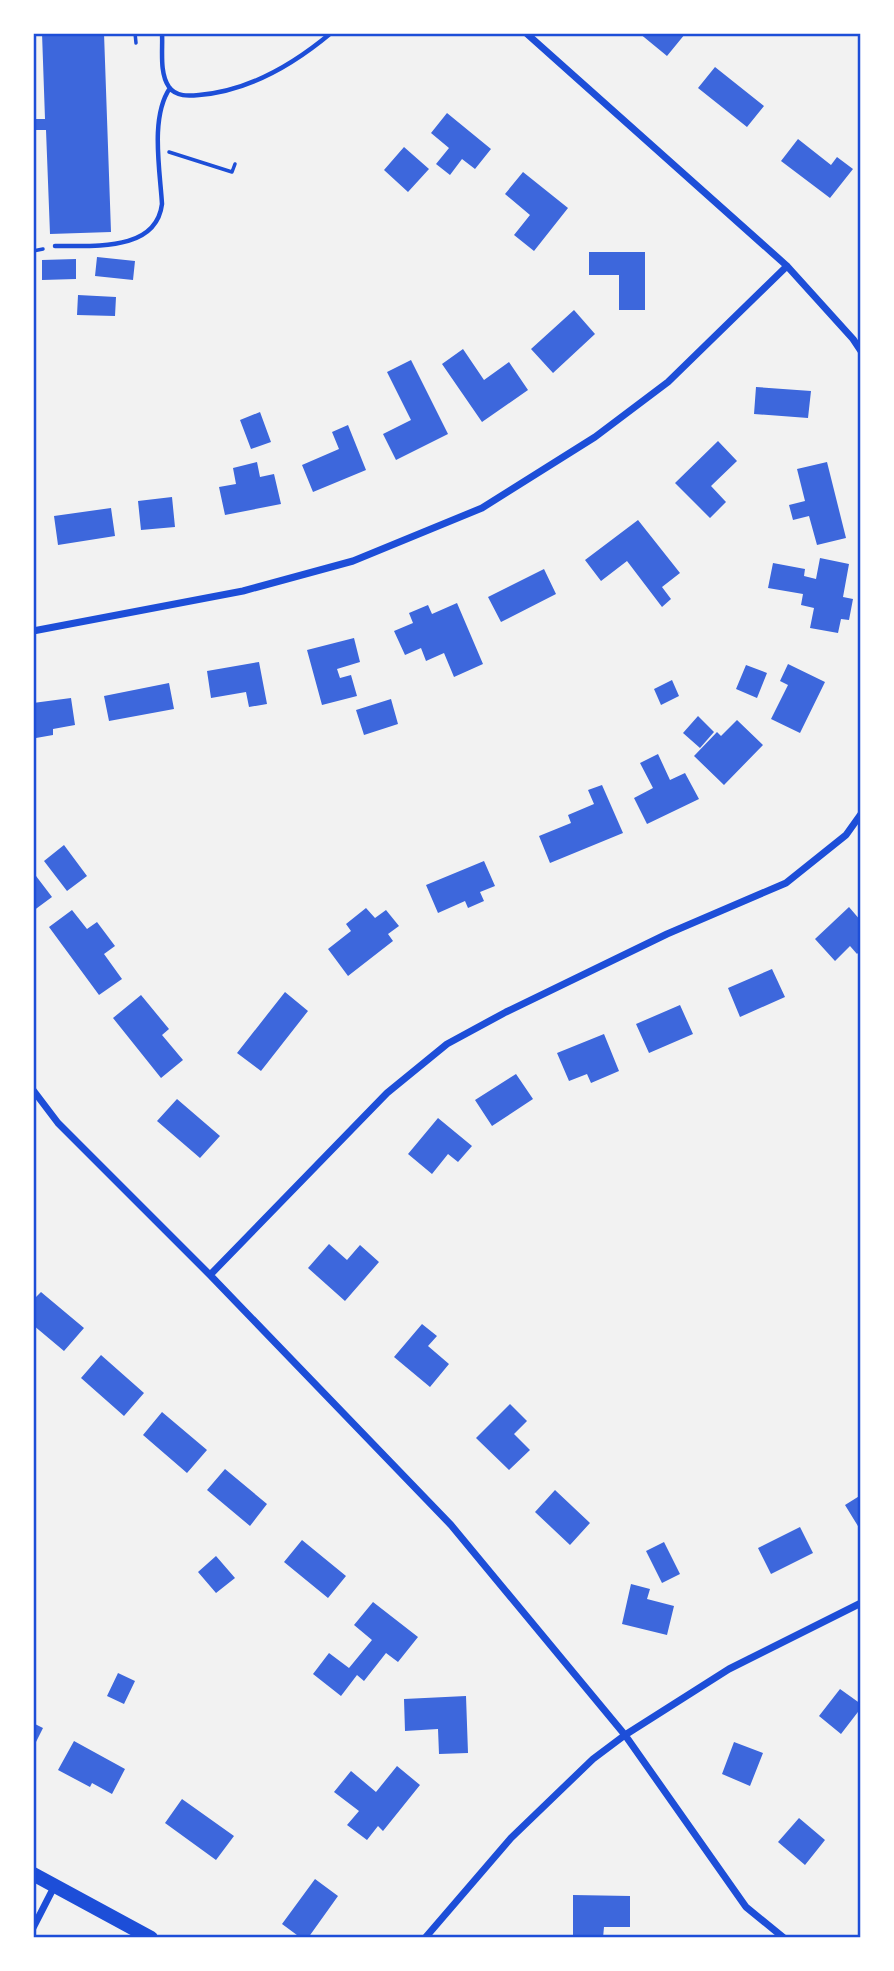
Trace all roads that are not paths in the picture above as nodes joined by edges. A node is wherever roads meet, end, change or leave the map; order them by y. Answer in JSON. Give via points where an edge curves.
{"nodes":[{"id":1,"x":162,"y":33,"type":"edge"},
{"id":2,"x":331,"y":33,"type":"edge"},
{"id":3,"x":526,"y":33,"type":"edge"},
{"id":4,"x":170,"y":88,"type":"junction"},
{"id":5,"x":55,"y":246,"type":"dead end"},
{"id":6,"x":787,"y":266,"type":"junction"},
{"id":7,"x":861,"y":351,"type":"edge"},
{"id":8,"x":33,"y":632,"type":"edge"},
{"id":9,"x":861,"y":814,"type":"edge"},
{"id":10,"x":33,"y":1090,"type":"edge"},
{"id":11,"x":210,"y":1275,"type":"junction"},
{"id":12,"x":861,"y":1603,"type":"edge"},
{"id":13,"x":625,"y":1735,"type":"junction"},
{"id":14,"x":33,"y":1874,"type":"edge"},
{"id":15,"x":54,"y":1887,"type":"junction"},
{"id":16,"x":33,"y":1928,"type":"edge"},
{"id":17,"x":150,"y":1938,"type":"edge"},
{"id":18,"x":425,"y":1938,"type":"edge"},
{"id":19,"x":783,"y":1938,"type":"edge"}],
"edges":[{"from":1,"to":4,"type":"lane","via":[[164,75]]},
{"from":2,"to":4,"type":"lane","via":[[299,57],[248,84],[202,95],[180,95]]},
{"from":3,"to":6,"type":"street"},
{"from":4,"to":5,"type":"lane","via":[[158,121],[161,214],[150,229],[126,243]]},
{"from":6,"to":7,"type":"street"},
{"from":6,"to":8,"type":"street","via":[[668,382],[595,437],[482,508],[354,561],[268,585]]},
{"from":9,"to":11,"type":"street","via":[[846,835],[786,883],[667,934],[447,1044],[387,1093]]},
{"from":10,"to":11,"type":"street","via":[[58,1123]]},
{"from":11,"to":13,"type":"street","via":[[451,1525]]},
{"from":12,"to":13,"type":"street","via":[[729,1669]]},
{"from":13,"to":18,"type":"street","via":[[593,1759],[511,1838]]},
{"from":13,"to":19,"type":"street","via":[[746,1907]]},
{"from":14,"to":15,"type":"main road"},
{"from":15,"to":16,"type":"street"},
{"from":15,"to":17,"type":"main road"}]}
